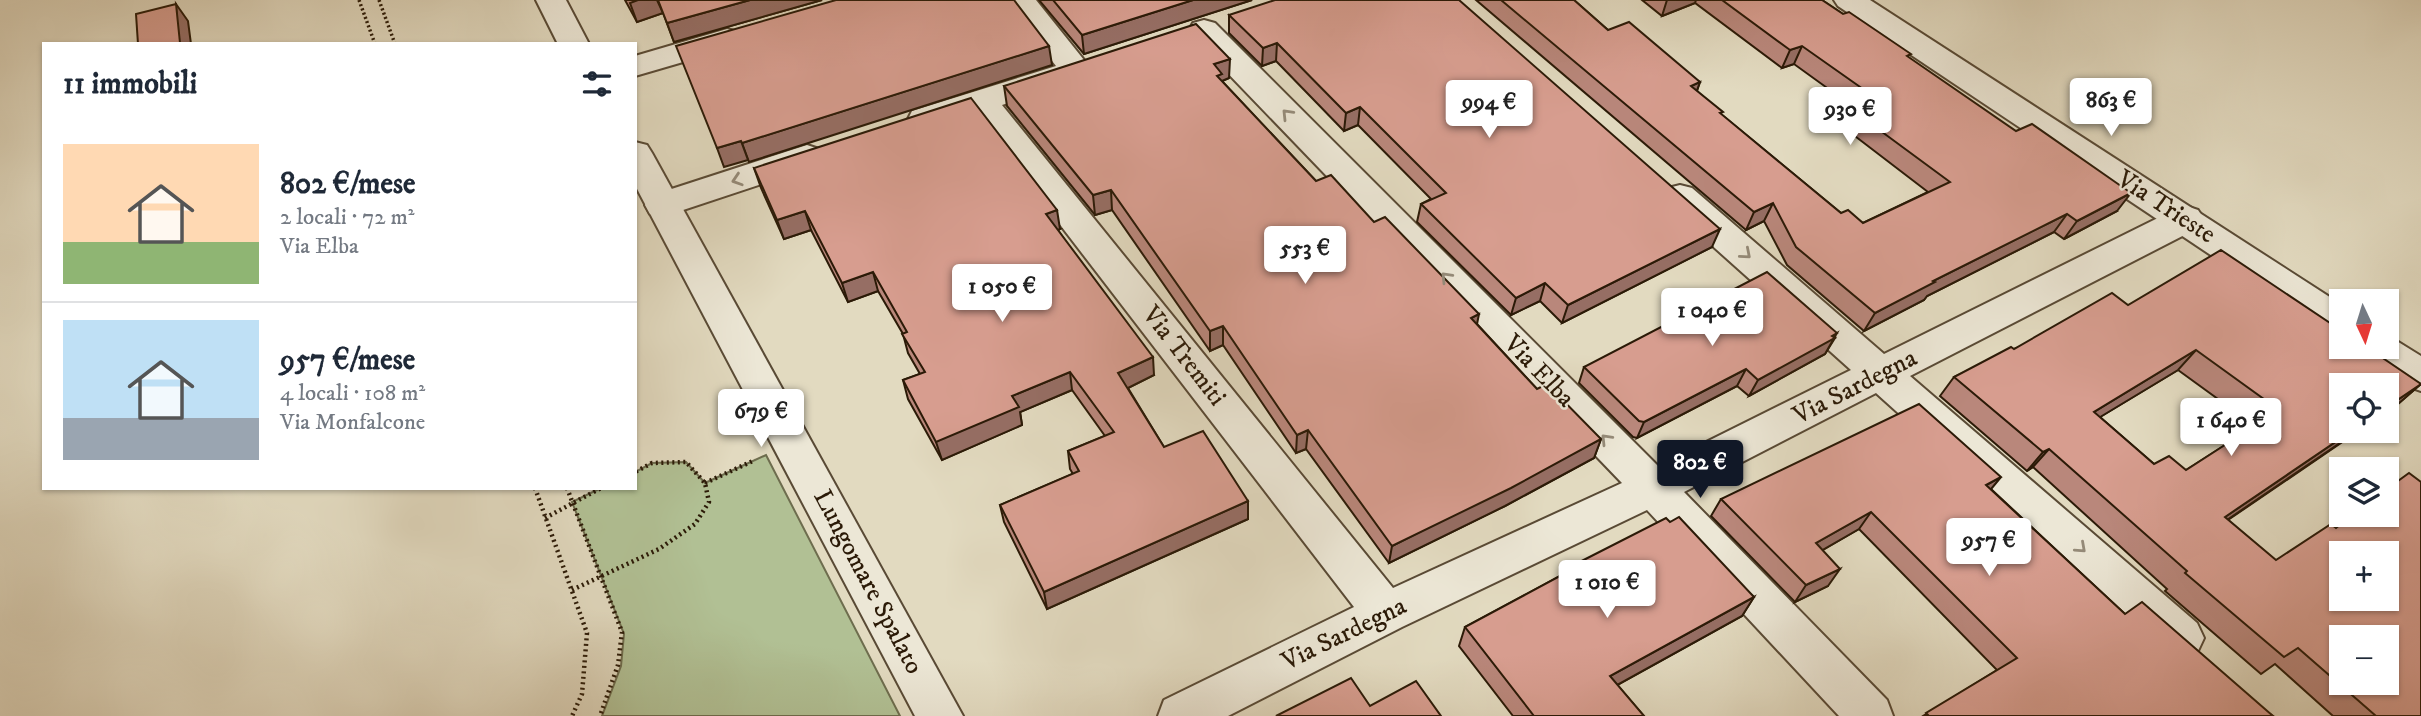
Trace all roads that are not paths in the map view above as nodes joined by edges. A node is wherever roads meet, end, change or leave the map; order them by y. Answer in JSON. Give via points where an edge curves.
{"nodes":[{"id":1,"x":551,"y":0,"type":"edge"},
{"id":2,"x":1020,"y":0,"type":"edge"},
{"id":3,"x":1849,"y":0,"type":"edge"},
{"id":4,"x":1204,"y":30,"type":"edge"},
{"id":5,"x":755,"y":32,"type":"edge"},
{"id":6,"x":573,"y":42,"type":"edge"},
{"id":7,"x":637,"y":65,"type":"edge"},
{"id":8,"x":981,"y":100,"type":"junction"},
{"id":9,"x":894,"y":129,"type":"edge"},
{"id":10,"x":829,"y":150,"type":"edge"},
{"id":11,"x":637,"y":157,"type":"edge"},
{"id":12,"x":1653,"y":173,"type":"edge"},
{"id":13,"x":662,"y":205,"type":"junction"},
{"id":14,"x":2186,"y":219,"type":"junction"},
{"id":15,"x":2329,"y":315,"type":"edge"},
{"id":16,"x":1883,"y":373,"type":"junction"},
{"id":17,"x":1653,"y":488,"type":"junction"},
{"id":18,"x":1386,"y":613,"type":"junction"},
{"id":19,"x":2207,"y":660,"type":"edge"},
{"id":20,"x":940,"y":716,"type":"edge"},
{"id":21,"x":1181,"y":716,"type":"edge"},
{"id":22,"x":1870,"y":716,"type":"edge"}],
"edges":[{"from":1,"to":6,"type":"street"},
{"from":2,"to":8,"type":"street","via":[[1089,66]]},
{"from":3,"to":14,"type":"street","name":"Via Trieste"},
{"from":17,"to":4,"type":"street","name":"Via Elba","one_way":true},
{"from":5,"to":7,"type":"street"},
{"from":8,"to":9,"type":"street"},
{"from":8,"to":18,"type":"street","name":"Via Tremiti"},
{"from":10,"to":13,"type":"street","one_way":true},
{"from":11,"to":13,"type":"street","name":"Lungomare Spalato"},
{"from":12,"to":16,"type":"street","one_way":true},
{"from":13,"to":20,"type":"street","name":"Lungomare Spalato"},
{"from":14,"to":15,"type":"street","name":"Via Trieste"},
{"from":14,"to":16,"type":"street","name":"Via Sardegna"},
{"from":16,"to":17,"type":"street","name":"Via Sardegna"},
{"from":16,"to":19,"type":"street","one_way":true},
{"from":17,"to":18,"type":"street","name":"Via Sardegna"},
{"from":17,"to":22,"type":"street","name":"Via Elba"},
{"from":18,"to":21,"type":"street","name":"Via Sardegna"}]}
